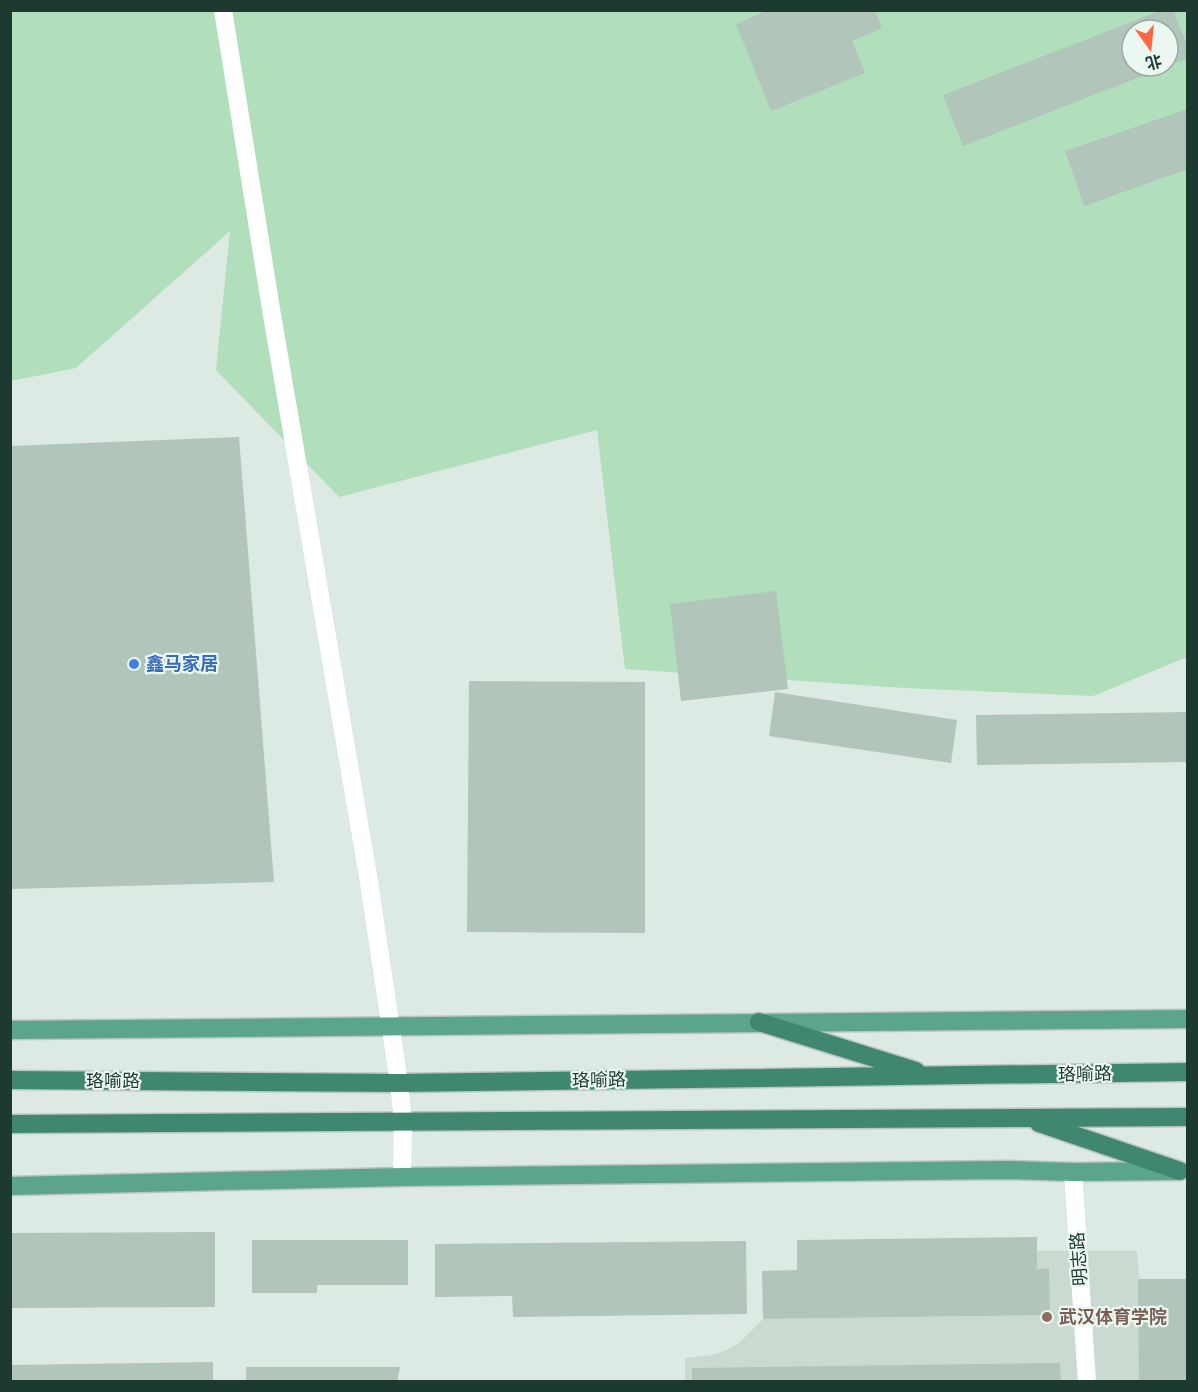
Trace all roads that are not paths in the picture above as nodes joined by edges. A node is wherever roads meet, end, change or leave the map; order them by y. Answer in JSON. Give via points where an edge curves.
{"nodes":[{"id":1,"x":223,"y":10,"type":"edge"},
{"id":2,"x":1188,"y":1019,"type":"edge"},
{"id":3,"x":759,"y":1022,"type":"junction"},
{"id":4,"x":391,"y":1027,"type":"junction"},
{"id":5,"x":10,"y":1030,"type":"edge"},
{"id":6,"x":1188,"y":1072,"type":"edge"},
{"id":7,"x":932,"y":1076,"type":"junction"},
{"id":8,"x":10,"y":1080,"type":"edge"},
{"id":9,"x":399,"y":1083,"type":"junction"},
{"id":10,"x":1188,"y":1117,"type":"edge"},
{"id":11,"x":1026,"y":1118,"type":"junction"},
{"id":12,"x":403,"y":1122,"type":"junction"},
{"id":13,"x":10,"y":1124,"type":"edge"},
{"id":14,"x":1184,"y":1171,"type":"edge"},
{"id":15,"x":1073,"y":1172,"type":"junction"},
{"id":16,"x":402,"y":1177,"type":"junction"},
{"id":17,"x":10,"y":1186,"type":"edge"},
{"id":18,"x":1088,"y":1382,"type":"edge"}],
"edges":[{"from":1,"to":4,"type":"street"},
{"from":2,"to":3,"type":"main road"},
{"from":3,"to":4,"type":"main road"},
{"from":3,"to":7,"type":"highway"},
{"from":4,"to":5,"type":"main road"},
{"from":4,"to":9,"type":"street"},
{"from":6,"to":7,"type":"highway","name":"珞喻路"},
{"from":7,"to":9,"type":"highway","name":"珞喻路"},
{"from":8,"to":9,"type":"highway","name":"珞喻路"},
{"from":9,"to":12,"type":"street"},
{"from":10,"to":11,"type":"highway"},
{"from":11,"to":12,"type":"highway"},
{"from":11,"to":14,"type":"highway"},
{"from":12,"to":13,"type":"highway"},
{"from":12,"to":16,"type":"street"},
{"from":14,"to":15,"type":"main road"},
{"from":15,"to":16,"type":"main road"},
{"from":15,"to":18,"type":"street","name":"明志路"},
{"from":16,"to":17,"type":"main road"}]}
